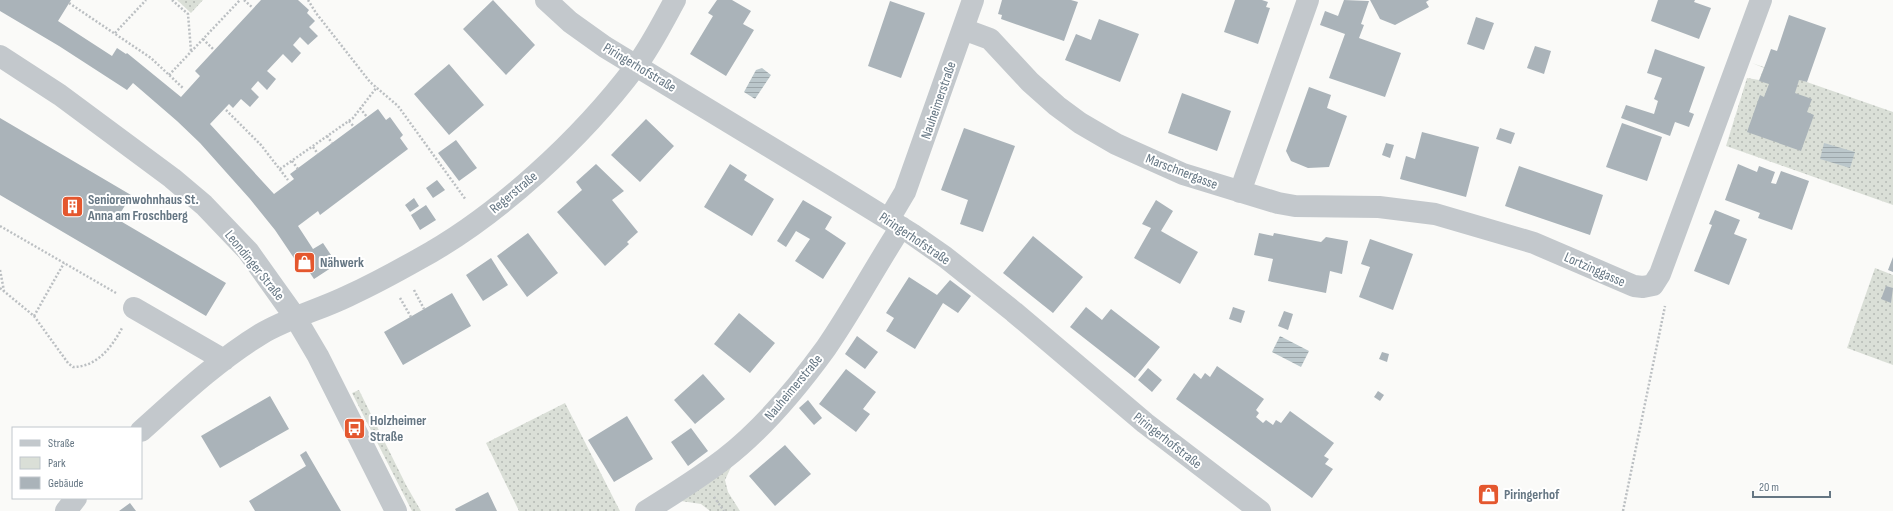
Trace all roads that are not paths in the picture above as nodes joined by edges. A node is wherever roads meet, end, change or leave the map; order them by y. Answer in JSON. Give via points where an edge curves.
{"nodes":[{"id":1,"x":546,"y":0,"type":"edge"},
{"id":2,"x":675,"y":0,"type":"edge"},
{"id":3,"x":973,"y":0,"type":"edge"},
{"id":4,"x":1308,"y":0,"type":"edge"},
{"id":5,"x":1761,"y":0,"type":"edge"},
{"id":6,"x":963,"y":29,"type":"junction"},
{"id":7,"x":0,"y":56,"type":"edge"},
{"id":8,"x":636,"y":65,"type":"junction"},
{"id":9,"x":1240,"y":192,"type":"junction"},
{"id":10,"x":895,"y":223,"type":"junction"},
{"id":11,"x":134,"y":308,"type":"road end"},
{"id":12,"x":296,"y":317,"type":"junction"},
{"id":13,"x":224,"y":360,"type":"junction"},
{"id":14,"x":142,"y":430,"type":"edge"},
{"id":15,"x":75,"y":499,"type":"edge"},
{"id":16,"x":66,"y":511,"type":"edge"},
{"id":17,"x":396,"y":511,"type":"edge"},
{"id":18,"x":646,"y":511,"type":"edge"},
{"id":19,"x":1260,"y":511,"type":"edge"}],
"edges":[{"from":1,"to":8,"type":"street","name":"Piringerhofstraße","via":[[570,22]]},
{"from":2,"to":8,"type":"street","name":"Regerstraße","via":[[656,36]]},
{"from":3,"to":6,"type":"street","name":"Nauheimerstraße"},
{"from":4,"to":9,"type":"street"},
{"from":5,"to":9,"type":"street","name":"Lortzinggasse","via":[[1665,264],[1653,285],[1634,286],[1534,243],[1435,214],[1378,207],[1295,206]]},
{"from":6,"to":9,"type":"street","name":"Marschnergasse","via":[[990,39],[1030,82],[1080,123],[1116,144],[1183,174]]},
{"from":6,"to":10,"type":"street","name":"Nauheimerstraße"},
{"from":7,"to":12,"type":"street","name":"Leondinger Straße","via":[[60,95],[138,152],[204,205],[248,251]]},
{"from":8,"to":10,"type":"street","name":"Piringerhofstraße"},
{"from":8,"to":12,"type":"street","name":"Regerstraße","via":[[577,133],[500,204],[420,258],[347,297]]},
{"from":10,"to":18,"type":"street","name":"Nauheimerstraße","via":[[853,307],[826,348],[772,414],[725,459]]},
{"from":10,"to":19,"type":"street","name":"Piringerhofstraße","via":[[945,257],[1014,312],[1145,424]]},
{"from":11,"to":13,"type":"street"},
{"from":12,"to":13,"type":"street","via":[[262,334]]},
{"from":12,"to":17,"type":"street","name":"Leondinger Straße"},
{"from":13,"to":14,"type":"street"},
{"from":15,"to":16,"type":"street"}]}
